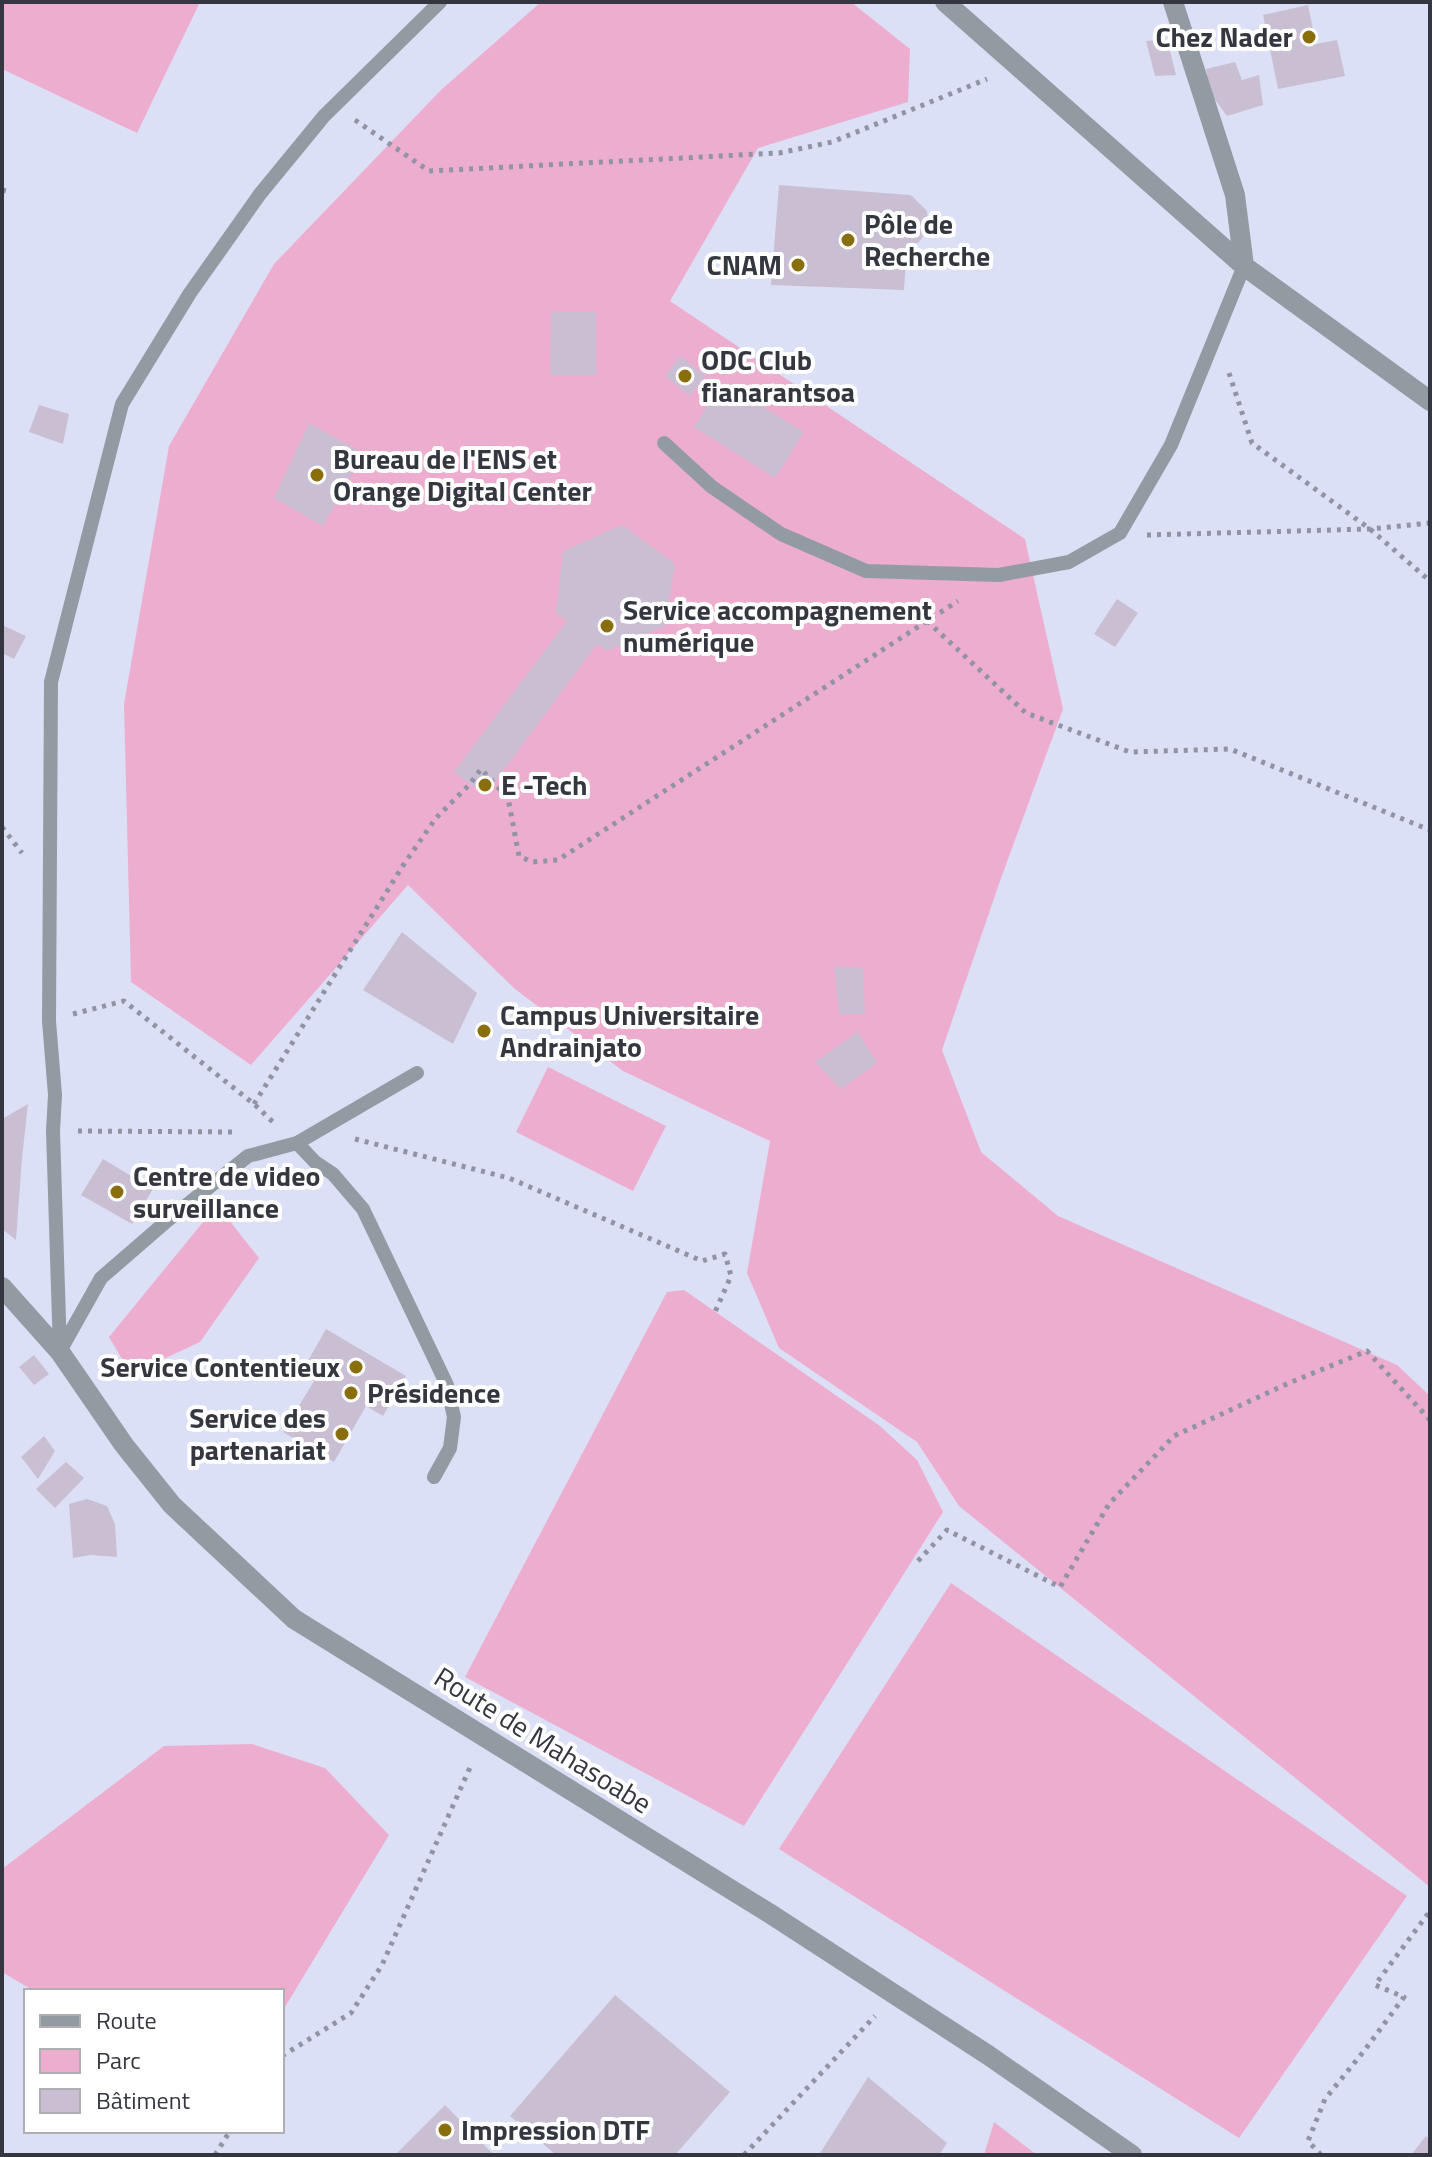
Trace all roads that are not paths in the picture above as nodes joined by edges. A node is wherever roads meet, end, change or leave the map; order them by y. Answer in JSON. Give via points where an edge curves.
{"nodes":[{"id":1,"x":440,"y":2,"type":"edge"},
{"id":2,"x":945,"y":2,"type":"edge"},
{"id":3,"x":1173,"y":2,"type":"edge"},
{"id":4,"x":1244,"y":266,"type":"junction"},
{"id":5,"x":1430,"y":401,"type":"edge"},
{"id":6,"x":664,"y":443,"type":"dead end"},
{"id":7,"x":417,"y":1073,"type":"dead end"},
{"id":8,"x":297,"y":1143,"type":"junction"},
{"id":9,"x":2,"y":1287,"type":"edge"},
{"id":10,"x":60,"y":1352,"type":"junction"},
{"id":11,"x":434,"y":1477,"type":"dead end"},
{"id":12,"x":1132,"y":2155,"type":"edge"}],
"edges":[{"from":1,"to":10,"type":"lane","via":[[334,106],[260,194],[190,293],[122,404],[51,682],[49,1021]]},
{"from":2,"to":4,"type":"street"},
{"from":3,"to":4,"type":"street","via":[[1235,195]]},
{"from":4,"to":5,"type":"street"},
{"from":4,"to":6,"type":"lane","via":[[1171,445],[1120,533],[1069,562],[999,575],[866,571],[781,534],[712,487]]},
{"from":7,"to":8,"type":"lane"},
{"from":8,"to":10,"type":"lane","via":[[248,1156],[101,1278]]},
{"from":8,"to":11,"type":"lane","via":[[363,1209],[447,1385],[454,1417],[450,1448]]},
{"from":9,"to":10,"type":"street","name":"Route de Mahasoabe"},
{"from":10,"to":12,"type":"street","name":"Route de Mahasoabe","via":[[172,1505],[294,1619],[769,1913]]}]}
